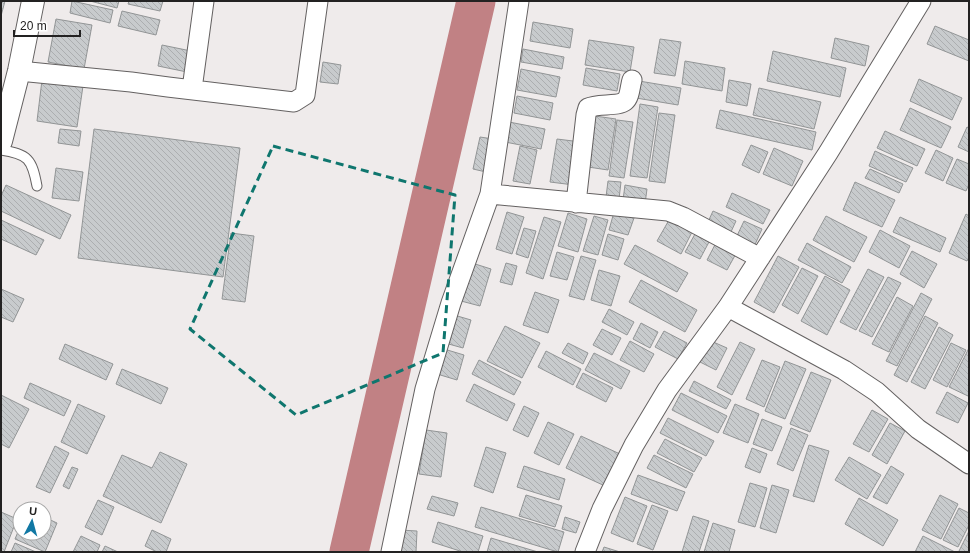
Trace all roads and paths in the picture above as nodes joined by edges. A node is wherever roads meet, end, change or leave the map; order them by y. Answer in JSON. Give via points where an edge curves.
{"nodes":[{"id":1,"x":33,"y":1,"type":"edge"},
{"id":2,"x":204,"y":1,"type":"edge"},
{"id":3,"x":318,"y":1,"type":"edge"},
{"id":4,"x":519,"y":1,"type":"edge"},
{"id":5,"x":921,"y":1,"type":"edge"},
{"id":6,"x":19,"y":71,"type":"junction"},
{"id":7,"x":632,"y":80,"type":"dead end"},
{"id":8,"x":192,"y":89,"type":"junction"},
{"id":9,"x":1,"y":140,"type":"edge"},
{"id":10,"x":1,"y":150,"type":"edge"},
{"id":11,"x":37,"y":186,"type":"dead end"},
{"id":12,"x":490,"y":194,"type":"junction"},
{"id":13,"x":576,"y":203,"type":"junction"},
{"id":14,"x":760,"y":258,"type":"junction"},
{"id":15,"x":728,"y":307,"type":"junction"},
{"id":16,"x":969,"y":464,"type":"edge"},
{"id":17,"x":391,"y":552,"type":"edge"},
{"id":18,"x":585,"y":552,"type":"edge"}],
"edges":[{"from":1,"to":6,"type":"street"},
{"from":2,"to":8,"type":"street"},
{"from":3,"to":8,"type":"street","via":[[305,95],[294,102]]},
{"from":4,"to":12,"type":"street"},
{"from":5,"to":14,"type":"street"},
{"from":6,"to":8,"type":"street"},
{"from":6,"to":9,"type":"street"},
{"from":7,"to":13,"type":"street","via":[[625,101],[588,108]]},
{"from":10,"to":11,"type":"lane","via":[[16,152],[27,158],[34,170]]},
{"from":12,"to":13,"type":"street"},
{"from":12,"to":17,"type":"street","via":[[451,303],[425,390]]},
{"from":13,"to":14,"type":"street","via":[[676,213]]},
{"from":14,"to":15,"type":"street"},
{"from":15,"to":16,"type":"street","via":[[844,370],[877,392],[918,429]]},
{"from":15,"to":18,"type":"street","via":[[668,390],[634,445],[602,509]]}]}
